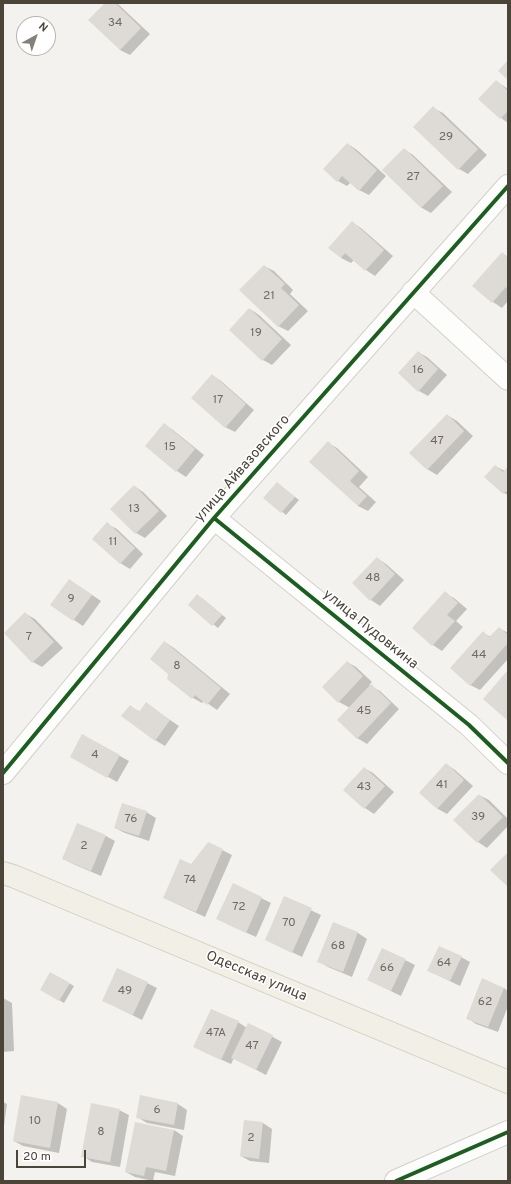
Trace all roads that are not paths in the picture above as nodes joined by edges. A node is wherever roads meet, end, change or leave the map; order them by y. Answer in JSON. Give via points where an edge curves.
{"nodes":[{"id":1,"x":508,"y":186,"type":"edge"},
{"id":2,"x":414,"y":292,"type":"junction"},
{"id":3,"x":508,"y":379,"type":"edge"},
{"id":4,"x":214,"y":518,"type":"junction"},
{"id":5,"x":508,"y":762,"type":"edge"},
{"id":6,"x":3,"y":773,"type":"edge"},
{"id":7,"x":3,"y":873,"type":"edge"},
{"id":8,"x":508,"y":1082,"type":"edge"},
{"id":9,"x":508,"y":1132,"type":"edge"},
{"id":10,"x":396,"y":1181,"type":"edge"}],
"edges":[{"from":1,"to":2,"type":"street","name":"улица Айвазовского"},
{"from":2,"to":3,"type":"street"},
{"from":2,"to":4,"type":"street","name":"улица Айвазовского"},
{"from":4,"to":5,"type":"street","name":"улица Пудовкина","via":[[463,720]]},
{"from":4,"to":6,"type":"street","name":"улица Айвазовского"},
{"from":7,"to":8,"type":"main road","name":"Одесская улица"},
{"from":9,"to":10,"type":"street"}]}
